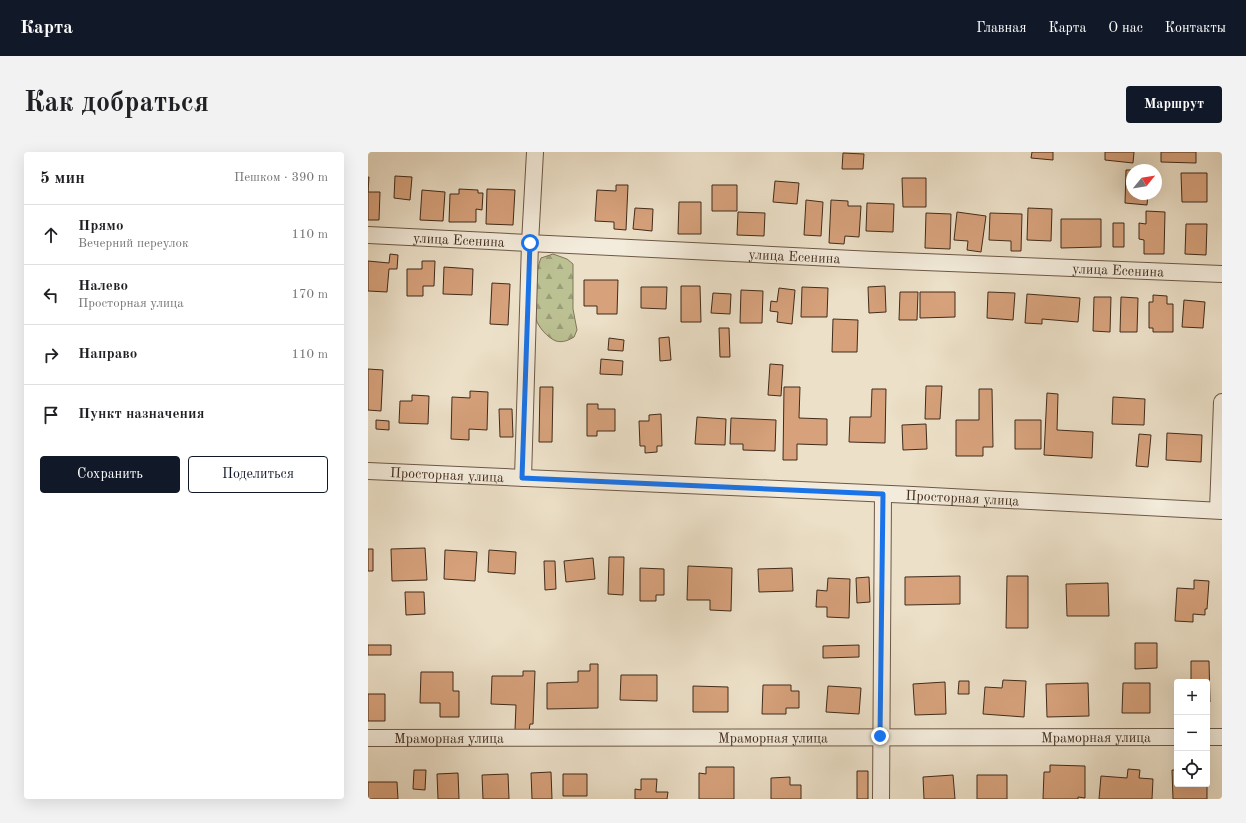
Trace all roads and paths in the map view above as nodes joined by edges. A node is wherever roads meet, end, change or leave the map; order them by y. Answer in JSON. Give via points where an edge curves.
{"nodes":[{"id":1,"x":535,"y":152,"type":"edge"},
{"id":2,"x":368,"y":235,"type":"edge"},
{"id":3,"x":530,"y":243,"type":"junction"},
{"id":4,"x":1222,"y":274,"type":"edge"},
{"id":5,"x":1222,"y":402,"type":"edge"},
{"id":6,"x":368,"y":471,"type":"edge"},
{"id":7,"x":522,"y":478,"type":"junction"},
{"id":8,"x":883,"y":494,"type":"junction"},
{"id":9,"x":1220,"y":510,"type":"edge"},
{"id":10,"x":880,"y":736,"type":"junction"},
{"id":11,"x":1174,"y":737,"type":"edge"},
{"id":12,"x":1210,"y":737,"type":"edge"},
{"id":13,"x":1222,"y":737,"type":"edge"},
{"id":14,"x":368,"y":738,"type":"edge"},
{"id":15,"x":881,"y":799,"type":"edge"}],
"edges":[{"from":1,"to":3,"type":"street"},
{"from":2,"to":3,"type":"street","name":"улица Есенина"},
{"from":3,"to":4,"type":"street","name":"улица Есенина"},
{"from":3,"to":7,"type":"street"},
{"from":5,"to":9,"type":"street"},
{"from":6,"to":7,"type":"street","name":"Просторная улица"},
{"from":7,"to":8,"type":"street","name":"Просторная улица"},
{"from":8,"to":9,"type":"street","name":"Просторная улица"},
{"from":8,"to":10,"type":"street"},
{"from":10,"to":11,"type":"street","name":"Мраморная улица"},
{"from":10,"to":14,"type":"street","name":"Мраморная улица"},
{"from":10,"to":15,"type":"street"},
{"from":12,"to":13,"type":"street"}]}
